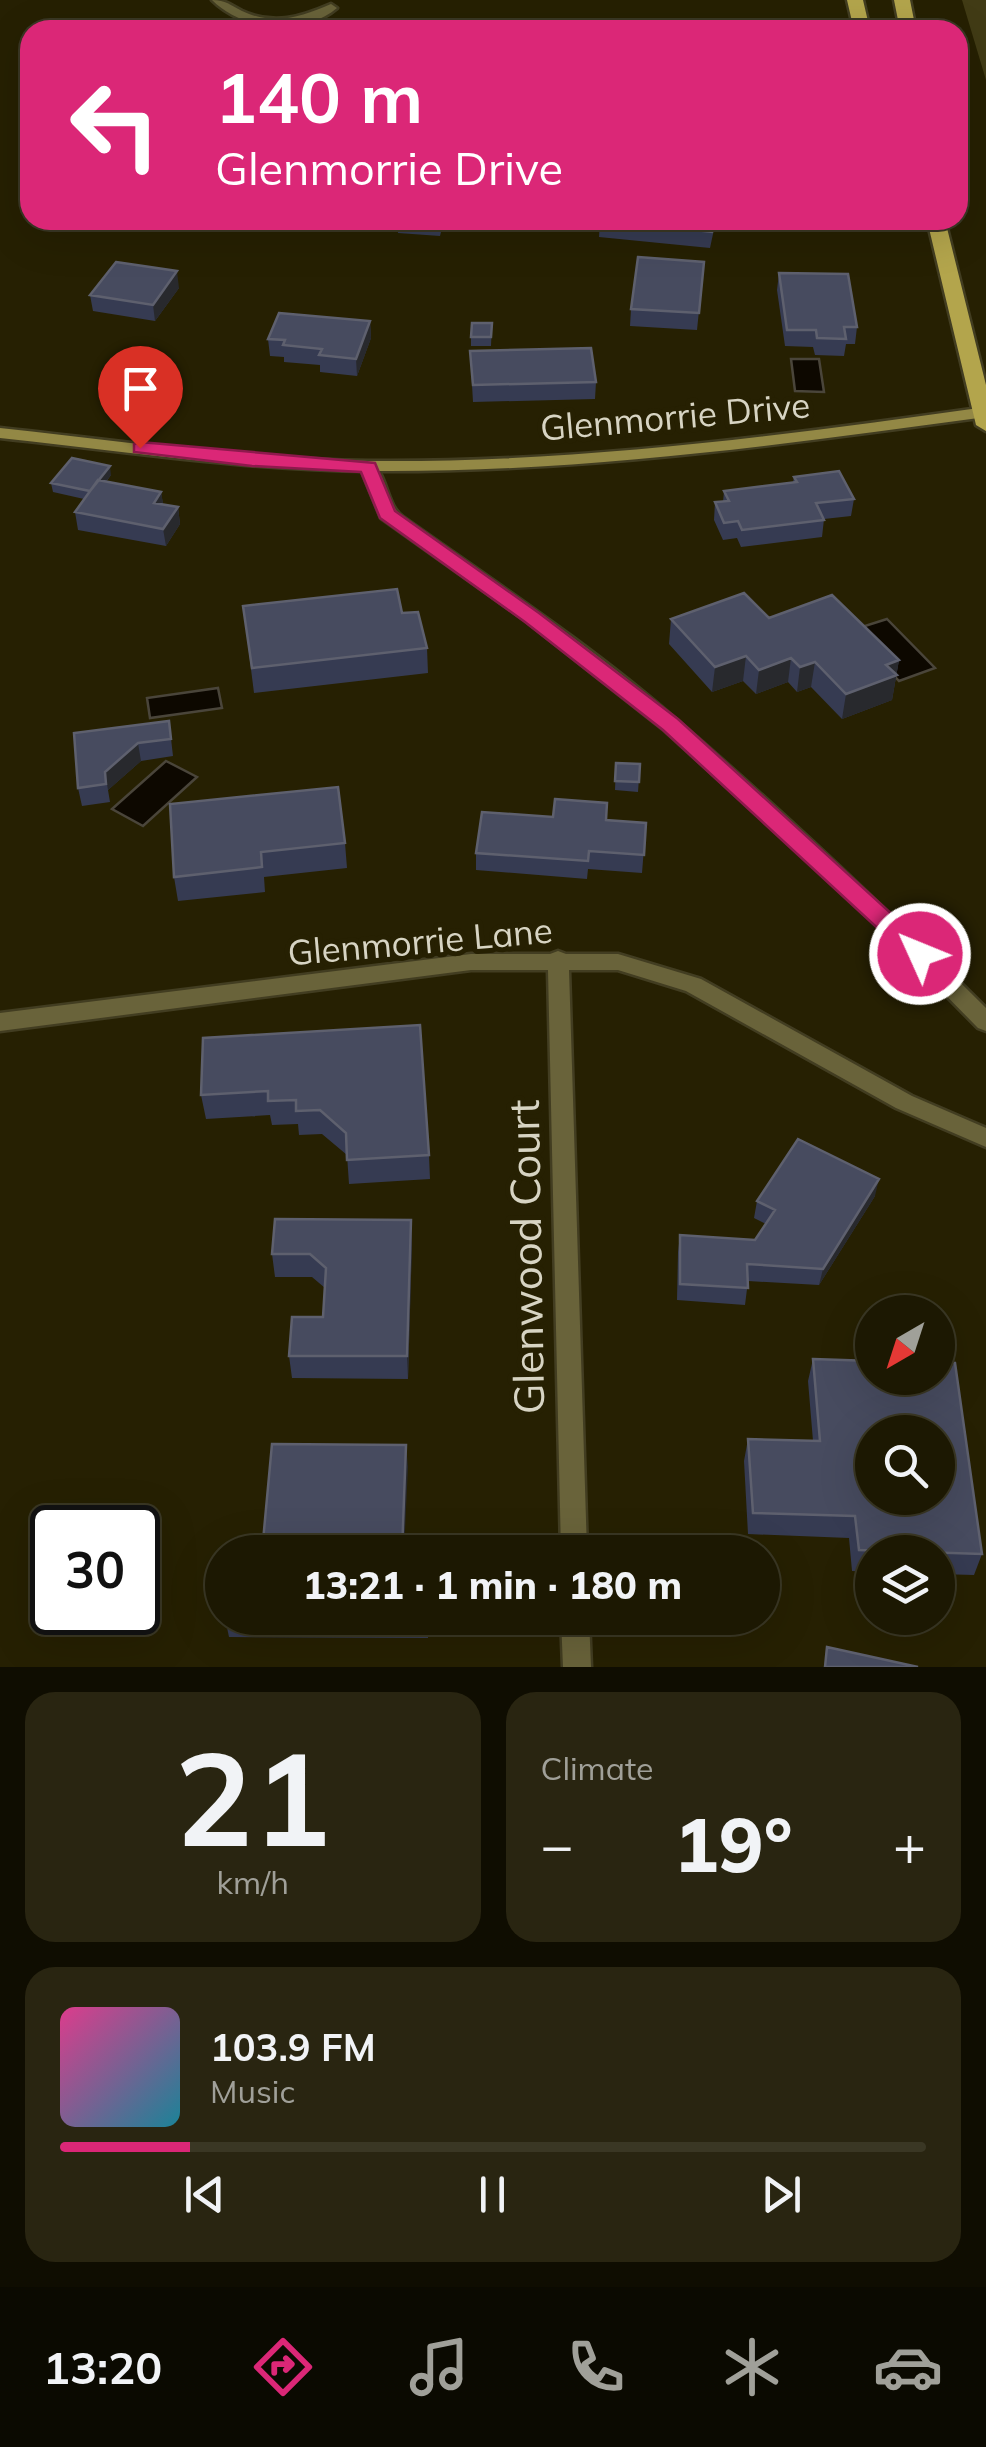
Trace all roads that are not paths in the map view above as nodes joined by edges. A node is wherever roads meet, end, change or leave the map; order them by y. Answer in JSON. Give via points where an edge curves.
{"nodes":[{"id":1,"x":218,"y":0,"type":"edge"},
{"id":2,"x":332,"y":8,"type":"dead end"},
{"id":3,"x":255,"y":20,"type":"edge"},
{"id":4,"x":301,"y":20,"type":"edge"},
{"id":5,"x":938,"y":230,"type":"edge"},
{"id":6,"x":985,"y":417,"type":"edge"},
{"id":7,"x":0,"y":433,"type":"edge"},
{"id":8,"x":368,"y":466,"type":"junction"},
{"id":9,"x":558,"y":959,"type":"junction"},
{"id":10,"x":0,"y":1022,"type":"edge"},
{"id":11,"x":986,"y":1022,"type":"edge"},
{"id":12,"x":986,"y":1138,"type":"edge"},
{"id":13,"x":574,"y":1535,"type":"edge"},
{"id":14,"x":576,"y":1635,"type":"edge"},
{"id":15,"x":577,"y":1667,"type":"edge"}],
"edges":[{"from":1,"to":3,"type":"street"},
{"from":2,"to":4,"type":"street"},
{"from":5,"to":6,"type":"main road"},
{"from":6,"to":8,"type":"street","name":"Glenmorrie Drive","via":[[639,457]]},
{"from":7,"to":8,"type":"street","name":"Glenmorrie Drive"},
{"from":8,"to":11,"type":"street","via":[[387,514],[670,724]]},
{"from":9,"to":10,"type":"street","name":"Glenmorrie Lane","via":[[470,962]]},
{"from":9,"to":12,"type":"street","name":"Glenmorrie Lane","via":[[618,962],[693,985],[904,1102]]},
{"from":9,"to":13,"type":"street","name":"Glenwood Court"},
{"from":14,"to":15,"type":"street"}]}
